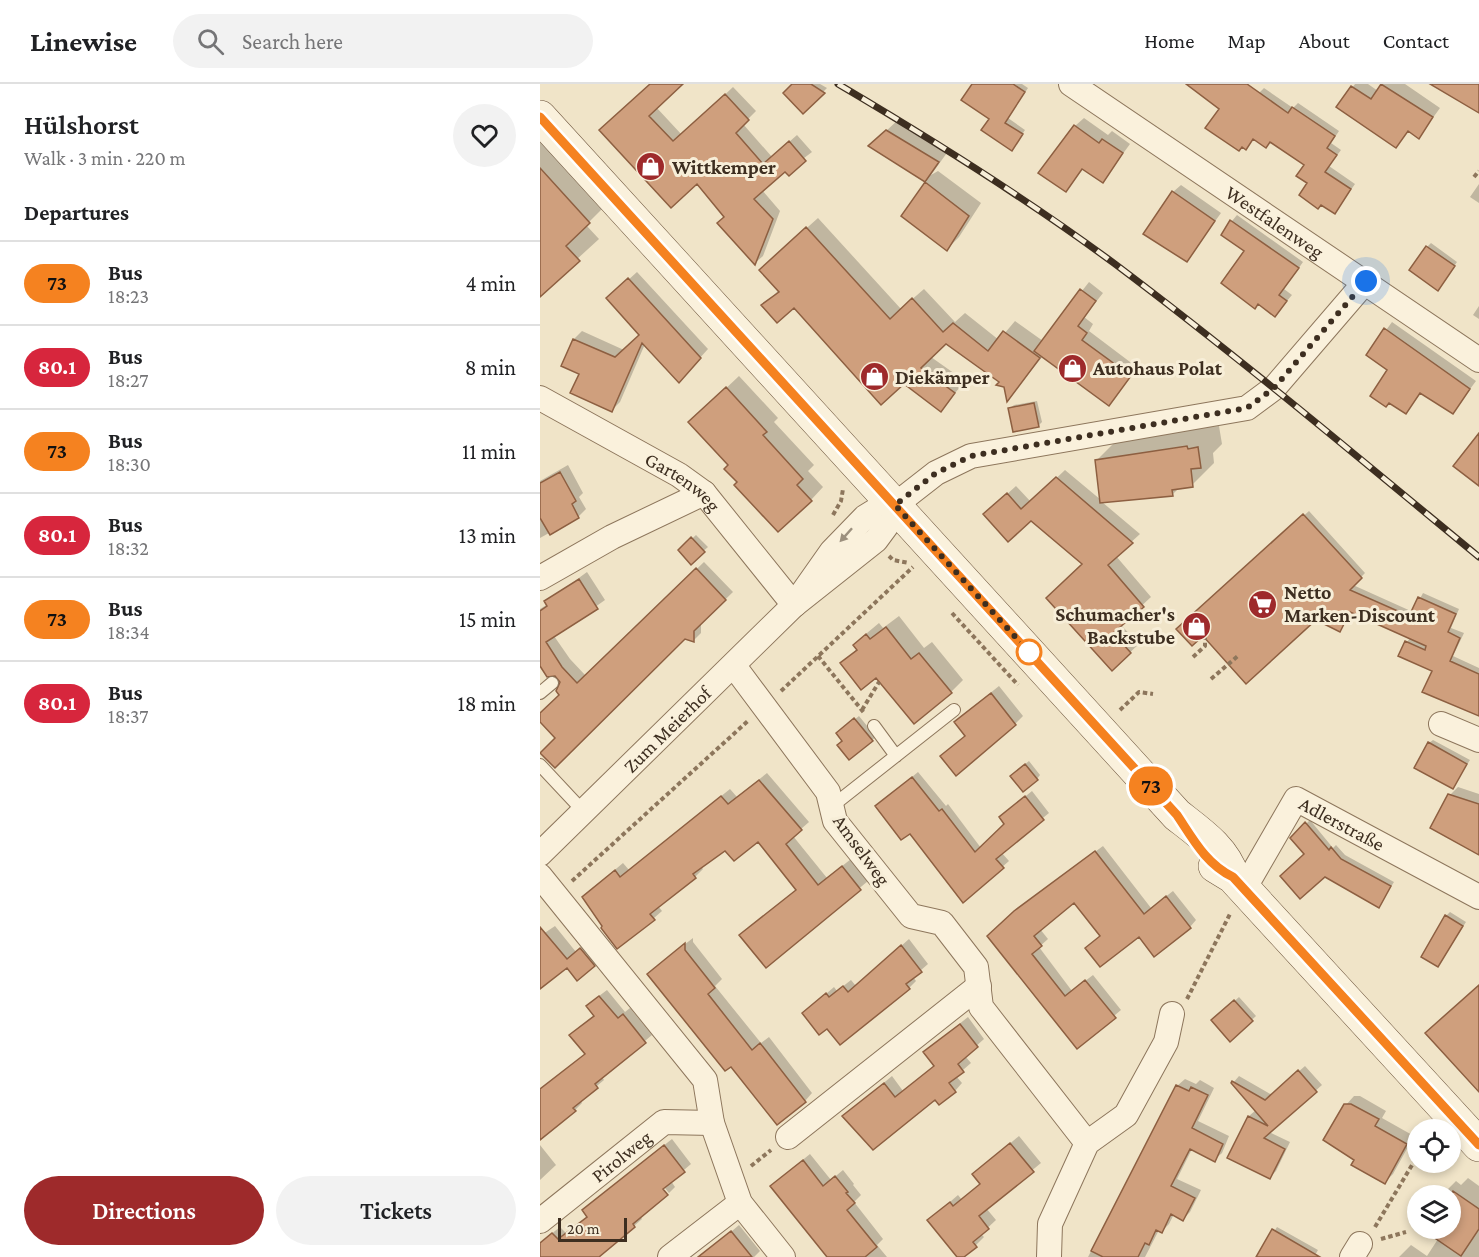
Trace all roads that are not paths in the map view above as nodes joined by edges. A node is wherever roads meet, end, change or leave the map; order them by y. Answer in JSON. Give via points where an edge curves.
{"nodes":[{"id":1,"x":1071,"y":84,"type":"edge"},
{"id":2,"x":540,"y":117,"type":"edge"},
{"id":3,"x":1366,"y":281,"type":"junction"},
{"id":4,"x":1479,"y":360,"type":"edge"},
{"id":5,"x":540,"y":398,"type":"edge"},
{"id":6,"x":704,"y":494,"type":"junction"},
{"id":7,"x":895,"y":505,"type":"junction"},
{"id":8,"x":540,"y":578,"type":"edge"},
{"id":9,"x":794,"y":605,"type":"junction"},
{"id":10,"x":734,"y":666,"type":"junction"},
{"id":11,"x":552,"y":683,"type":"dead end"},
{"id":12,"x":540,"y":693,"type":"edge"},
{"id":13,"x":954,"y":710,"type":"dead end"},
{"id":14,"x":1441,"y":724,"type":"dead end"},
{"id":15,"x":874,"y":726,"type":"road end"},
{"id":16,"x":1479,"y":740,"type":"edge"},
{"id":17,"x":896,"y":756,"type":"junction"},
{"id":18,"x":540,"y":765,"type":"edge"},
{"id":19,"x":831,"y":807,"type":"junction"},
{"id":20,"x":584,"y":812,"type":"junction"},
{"id":21,"x":540,"y":854,"type":"edge"},
{"id":22,"x":540,"y":876,"type":"edge"},
{"id":23,"x":1236,"y":892,"type":"junction"},
{"id":24,"x":1479,"y":897,"type":"edge"},
{"id":25,"x":979,"y":987,"type":"junction"},
{"id":26,"x":1172,"y":1014,"type":"road end"},
{"id":27,"x":712,"y":1123,"type":"junction"},
{"id":28,"x":788,"y":1137,"type":"road end"},
{"id":29,"x":1087,"y":1143,"type":"junction"},
{"id":30,"x":1479,"y":1145,"type":"edge"},
{"id":31,"x":740,"y":1203,"type":"junction"},
{"id":32,"x":540,"y":1221,"type":"edge"},
{"id":33,"x":670,"y":1257,"type":"edge"},
{"id":34,"x":783,"y":1257,"type":"edge"},
{"id":35,"x":1049,"y":1257,"type":"edge"}],
"edges":[{"from":1,"to":3,"type":"street","name":"Westfalenweg"},
{"from":2,"to":7,"type":"main road"},
{"from":3,"to":4,"type":"street","name":"Westfalenweg"},
{"from":3,"to":7,"type":"street","via":[[1274,388],[1247,408],[971,456],[936,473]]},
{"from":5,"to":6,"type":"street","name":"Gartenweg","via":[[679,475]]},
{"from":6,"to":8,"type":"street","via":[[612,537]]},
{"from":6,"to":9,"type":"street","name":"Gartenweg"},
{"from":7,"to":9,"type":"street","name":"Zum Meierhof","via":[[890,521],[876,540]]},
{"from":7,"to":23,"type":"main road","via":[[1177,815],[1198,848]]},
{"from":9,"to":10,"type":"street","name":"Zum Meierhof"},
{"from":10,"to":19,"type":"street","name":"Amselweg","via":[[828,792]]},
{"from":10,"to":20,"type":"street","name":"Zum Meierhof"},
{"from":11,"to":12,"type":"lane"},
{"from":13,"to":17,"type":"lane"},
{"from":14,"to":16,"type":"street"},
{"from":15,"to":17,"type":"lane"},
{"from":17,"to":19,"type":"lane"},
{"from":18,"to":20,"type":"lane"},
{"from":19,"to":25,"type":"street","name":"Amselweg","via":[[835,820],[911,916],[942,923],[976,967]]},
{"from":20,"to":21,"type":"street","name":"Zum Meierhof"},
{"from":22,"to":27,"type":"street","via":[[705,1080]]},
{"from":23,"to":24,"type":"street","name":"Adlerstraße","via":[[1296,799]]},
{"from":23,"to":30,"type":"main road"},
{"from":25,"to":28,"type":"street"},
{"from":25,"to":29,"type":"street","name":"Amselweg","via":[[981,1007]]},
{"from":26,"to":29,"type":"street","via":[[1166,1042],[1126,1115]]},
{"from":27,"to":31,"type":"street"},
{"from":27,"to":32,"type":"street","name":"Pirolweg","via":[[664,1122]]},
{"from":29,"to":35,"type":"street","via":[[1050,1224]]},
{"from":31,"to":33,"type":"street"},
{"from":31,"to":34,"type":"street"}]}
